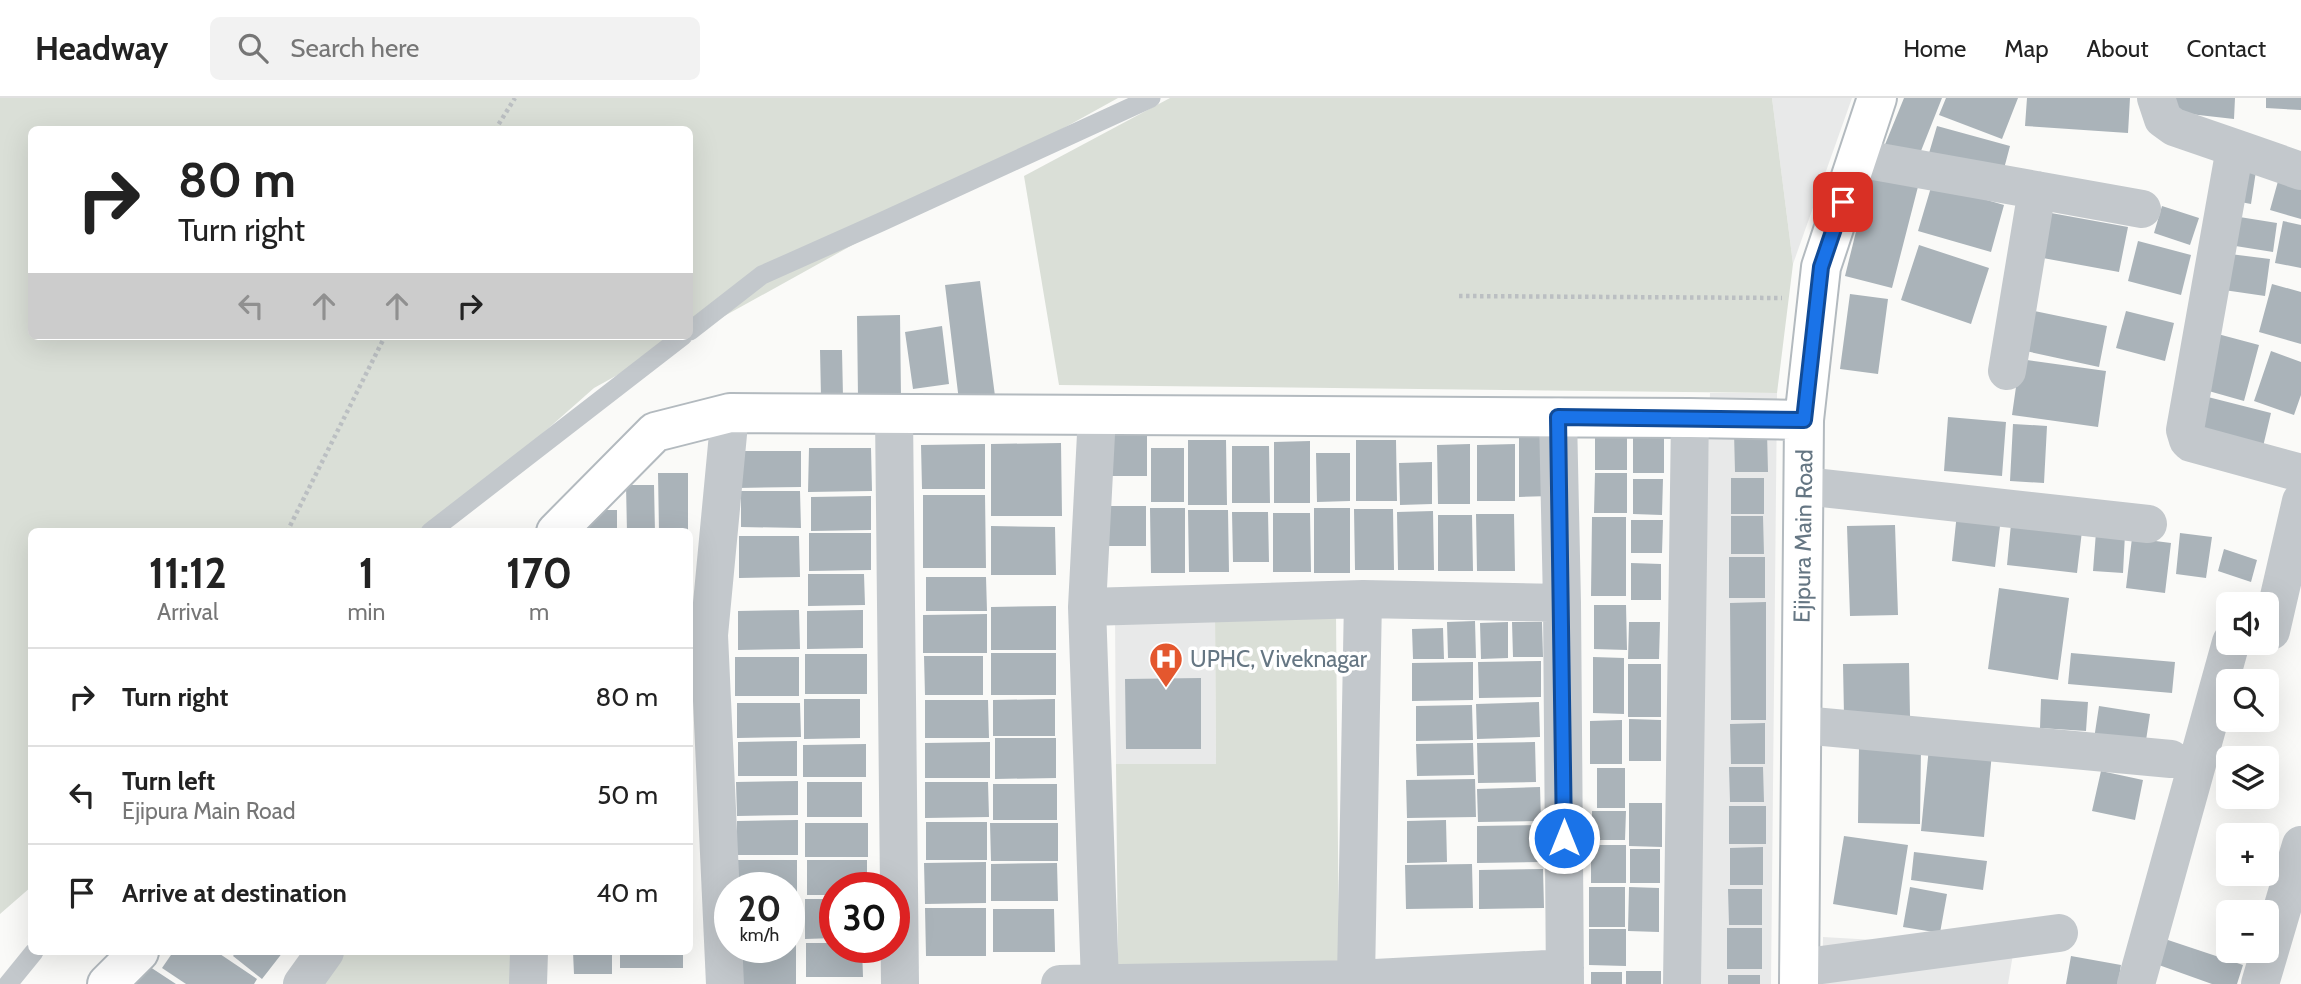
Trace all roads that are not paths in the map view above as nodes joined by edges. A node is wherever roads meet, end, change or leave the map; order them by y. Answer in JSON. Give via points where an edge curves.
{"nodes":[{"id":1,"x":1151,"y":98,"type":"edge"},
{"id":2,"x":1877,"y":98,"type":"edge"},
{"id":3,"x":2156,"y":98,"type":"edge"},
{"id":4,"x":2235,"y":148,"type":"junction"},
{"id":5,"x":1857,"y":159,"type":"junction"},
{"id":6,"x":2301,"y":172,"type":"edge"},
{"id":7,"x":2037,"y":190,"type":"junction"},
{"id":8,"x":2142,"y":209,"type":"dead end"},
{"id":9,"x":693,"y":329,"type":"edge"},
{"id":10,"x":678,"y":340,"type":"edge"},
{"id":11,"x":2007,"y":371,"type":"dead end"},
{"id":12,"x":730,"y":414,"type":"junction"},
{"id":13,"x":894,"y":414,"type":"junction"},
{"id":14,"x":1097,"y":415,"type":"junction"},
{"id":15,"x":1558,"y":417,"type":"junction"},
{"id":16,"x":1690,"y":418,"type":"junction"},
{"id":17,"x":1804,"y":420,"type":"junction"},
{"id":18,"x":2301,"y":473,"type":"edge"},
{"id":19,"x":1804,"y":486,"type":"junction"},
{"id":20,"x":2301,"y":501,"type":"edge"},
{"id":21,"x":2148,"y":524,"type":"dead end"},
{"id":22,"x":434,"y":528,"type":"edge"},
{"id":23,"x":560,"y":528,"type":"edge"},
{"id":24,"x":1363,"y":600,"type":"junction"},
{"id":25,"x":1562,"y":603,"type":"junction"},
{"id":26,"x":1087,"y":607,"type":"junction"},
{"id":27,"x":2279,"y":631,"type":"edge"},
{"id":28,"x":699,"y":636,"type":"edge"},
{"id":29,"x":2227,"y":655,"type":"edge"},
{"id":30,"x":1802,"y":725,"type":"junction"},
{"id":31,"x":2171,"y":759,"type":"dead end"},
{"id":32,"x":2301,"y":845,"type":"edge"},
{"id":33,"x":2059,"y":933,"type":"dead end"},
{"id":34,"x":32,"y":955,"type":"edge"},
{"id":35,"x":136,"y":955,"type":"edge"},
{"id":36,"x":323,"y":955,"type":"edge"},
{"id":37,"x":529,"y":955,"type":"edge"},
{"id":38,"x":1565,"y":976,"type":"edge"},
{"id":39,"x":1799,"y":976,"type":"edge"},
{"id":40,"x":1356,"y":979,"type":"junction"},
{"id":41,"x":1100,"y":983,"type":"edge"},
{"id":42,"x":8,"y":984,"type":"edge"},
{"id":43,"x":107,"y":984,"type":"edge"},
{"id":44,"x":302,"y":984,"type":"edge"},
{"id":45,"x":528,"y":984,"type":"edge"},
{"id":46,"x":725,"y":984,"type":"edge"},
{"id":47,"x":900,"y":984,"type":"edge"},
{"id":48,"x":1060,"y":984,"type":"edge"},
{"id":49,"x":1682,"y":984,"type":"edge"},
{"id":50,"x":2136,"y":984,"type":"edge"},
{"id":51,"x":2260,"y":984,"type":"edge"}],
"edges":[{"from":1,"to":9,"type":"lane","via":[[761,275]]},
{"from":2,"to":5,"type":"street","name":"Ejipura Main Road"},
{"from":3,"to":4,"type":"street","via":[[2166,123]]},
{"from":4,"to":6,"type":"street"},
{"from":4,"to":18,"type":"street","via":[[2185,430],[2191,443]]},
{"from":5,"to":7,"type":"street"},
{"from":5,"to":17,"type":"street","name":"Ejipura Main Road","via":[[1821,267]]},
{"from":7,"to":8,"type":"street"},
{"from":7,"to":11,"type":"street"},
{"from":10,"to":22,"type":"lane"},
{"from":12,"to":13,"type":"street"},
{"from":12,"to":23,"type":"street","via":[[655,432]]},
{"from":12,"to":28,"type":"street"},
{"from":13,"to":14,"type":"street"},
{"from":13,"to":47,"type":"street"},
{"from":14,"to":15,"type":"street"},
{"from":14,"to":26,"type":"street"},
{"from":15,"to":16,"type":"street"},
{"from":15,"to":25,"type":"street"},
{"from":16,"to":17,"type":"street"},
{"from":16,"to":49,"type":"street"},
{"from":17,"to":19,"type":"street","name":"Ejipura Main Road"},
{"from":19,"to":21,"type":"street"},
{"from":19,"to":30,"type":"street","name":"Ejipura Main Road"},
{"from":20,"to":27,"type":"street"},
{"from":24,"to":25,"type":"street"},
{"from":24,"to":26,"type":"street"},
{"from":24,"to":40,"type":"street"},
{"from":25,"to":38,"type":"street"},
{"from":26,"to":41,"type":"street"},
{"from":28,"to":46,"type":"street"},
{"from":29,"to":50,"type":"street"},
{"from":30,"to":31,"type":"street"},
{"from":30,"to":39,"type":"street","name":"Ejipura Main Road"},
{"from":32,"to":51,"type":"street"},
{"from":33,"to":39,"type":"street"},
{"from":34,"to":42,"type":"lane"},
{"from":35,"to":43,"type":"street"},
{"from":36,"to":44,"type":"street"},
{"from":37,"to":45,"type":"street"},
{"from":38,"to":40,"type":"street"},
{"from":40,"to":41,"type":"street"},
{"from":41,"to":48,"type":"street"}]}
